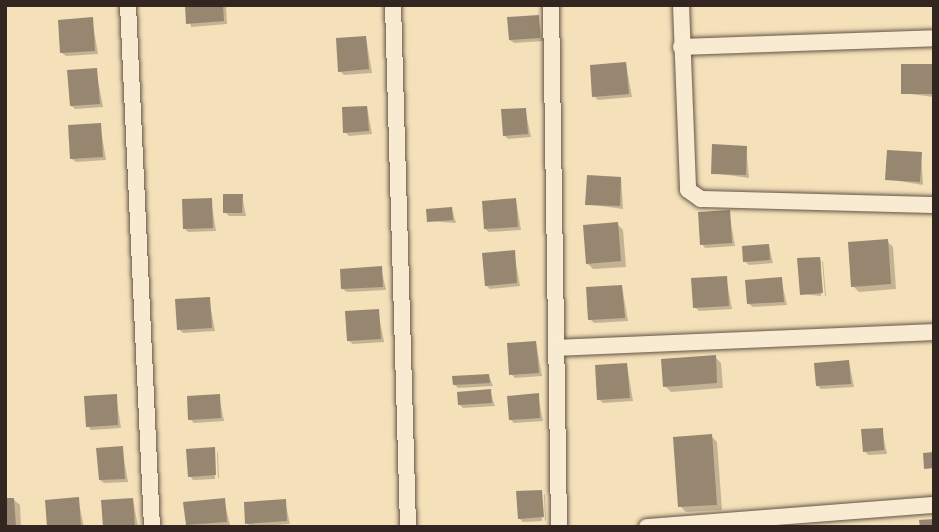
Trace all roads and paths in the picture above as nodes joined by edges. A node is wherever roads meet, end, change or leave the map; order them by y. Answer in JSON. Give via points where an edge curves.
{"nodes":[{"id":1,"x":128,"y":5,"type":"edge"},
{"id":2,"x":393,"y":5,"type":"edge"},
{"id":3,"x":551,"y":5,"type":"edge"},
{"id":4,"x":681,"y":5,"type":"edge"},
{"id":5,"x":934,"y":38,"type":"edge"},
{"id":6,"x":681,"y":47,"type":"junction"},
{"id":7,"x":934,"y":205,"type":"edge"},
{"id":8,"x":934,"y":332,"type":"edge"},
{"id":9,"x":556,"y":348,"type":"junction"},
{"id":10,"x":934,"y":505,"type":"edge"},
{"id":11,"x":676,"y":525,"type":"edge"},
{"id":12,"x":152,"y":527,"type":"edge"},
{"id":13,"x":408,"y":527,"type":"edge"},
{"id":14,"x":559,"y":527,"type":"edge"},
{"id":15,"x":647,"y":527,"type":"edge"}],
"edges":[{"from":1,"to":12,"type":"street"},
{"from":2,"to":13,"type":"street"},
{"from":3,"to":9,"type":"street"},
{"from":4,"to":6,"type":"street"},
{"from":5,"to":6,"type":"street"},
{"from":6,"to":7,"type":"street","via":[[684,173],[688,190],[701,199]]},
{"from":8,"to":9,"type":"street"},
{"from":9,"to":14,"type":"street"},
{"from":10,"to":11,"type":"street"},
{"from":11,"to":15,"type":"street"}]}
